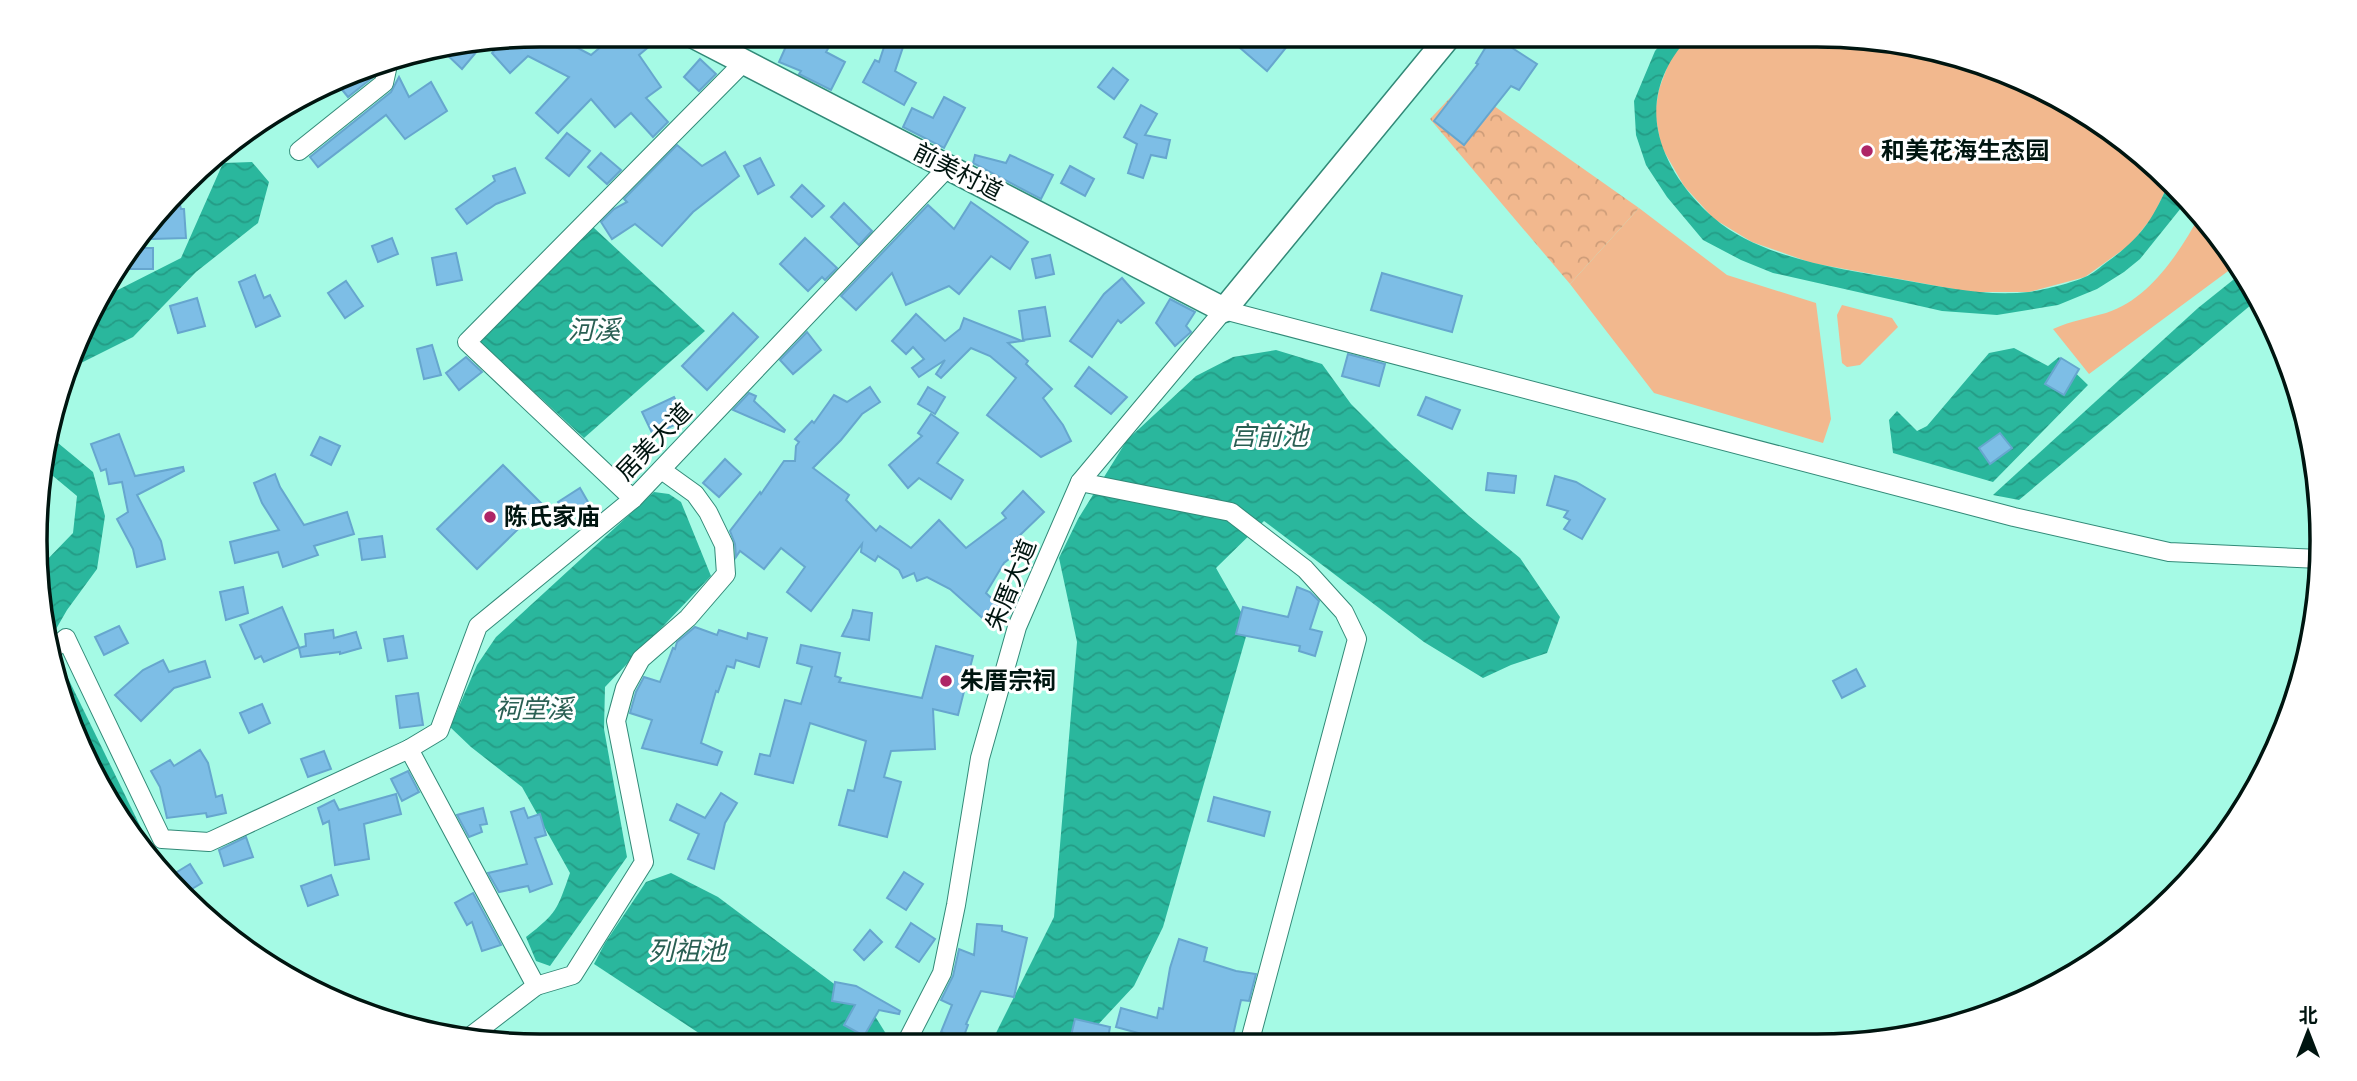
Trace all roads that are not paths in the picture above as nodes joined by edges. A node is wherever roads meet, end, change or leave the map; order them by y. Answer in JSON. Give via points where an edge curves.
{"nodes":[{"id":1,"x":715,"y":47,"type":"edge"},
{"id":2,"x":1440,"y":47,"type":"edge"},
{"id":3,"x":744,"y":62,"type":"junction"},
{"id":4,"x":386,"y":72,"type":"edge"},
{"id":5,"x":299,"y":150,"type":"dead end"},
{"id":6,"x":948,"y":167,"type":"junction"},
{"id":7,"x":1224,"y":310,"type":"junction"},
{"id":8,"x":663,"y":471,"type":"junction"},
{"id":9,"x":1080,"y":482,"type":"junction"},
{"id":10,"x":633,"y":499,"type":"junction"},
{"id":11,"x":2309,"y":559,"type":"edge"},
{"id":12,"x":59,"y":644,"type":"edge"},
{"id":13,"x":410,"y":749,"type":"junction"},
{"id":14,"x":536,"y":986,"type":"junction"},
{"id":15,"x":478,"y":1030,"type":"edge"},
{"id":16,"x":911,"y":1034,"type":"edge"},
{"id":17,"x":1252,"y":1034,"type":"edge"}],
"edges":[{"from":1,"to":3,"type":"street","name":"前美村道"},
{"from":2,"to":7,"type":"street"},
{"from":3,"to":6,"type":"street","name":"前美村道"},
{"from":3,"to":10,"type":"street","via":[[467,342]]},
{"from":4,"to":5,"type":"street","via":[[384,83]]},
{"from":6,"to":7,"type":"street","name":"前美村道"},
{"from":6,"to":8,"type":"street","name":"居美大道"},
{"from":7,"to":9,"type":"street","name":"朱厝大道"},
{"from":7,"to":11,"type":"street","via":[[2014,517],[2169,552]]},
{"from":8,"to":10,"type":"street","name":"居美大道"},
{"from":8,"to":14,"type":"street","via":[[695,494],[708,512],[724,545],[726,574],[688,618],[641,659],[625,688],[616,721],[644,862],[573,975]]},
{"from":9,"to":16,"type":"street","name":"朱厝大道","via":[[1017,627],[979,758],[942,972]]},
{"from":9,"to":17,"type":"street","via":[[1231,512],[1304,569],[1343,612],[1357,639]]},
{"from":10,"to":13,"type":"street","name":"居美大道","via":[[478,626],[439,732]]},
{"from":12,"to":13,"type":"street","name":"居美大道","via":[[66,638],[162,839],[209,842]]},
{"from":13,"to":14,"type":"street"},
{"from":14,"to":15,"type":"street"}]}
